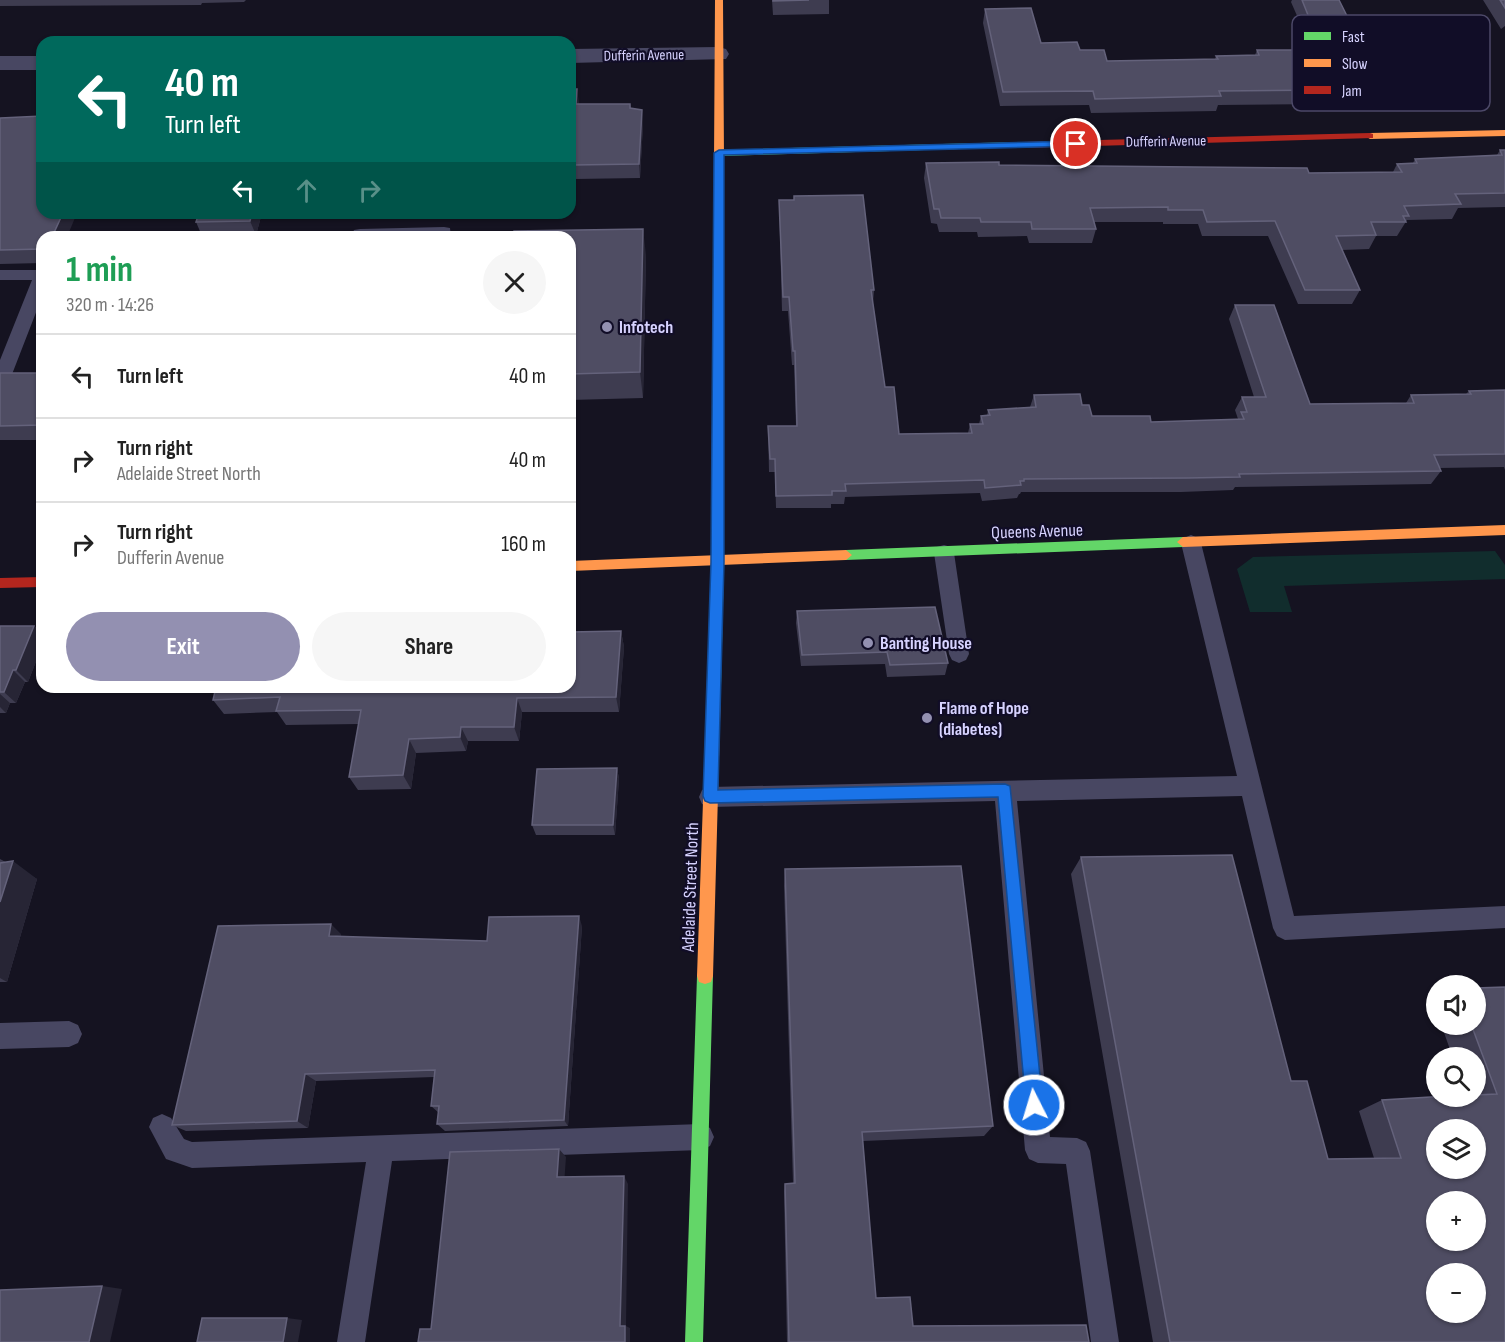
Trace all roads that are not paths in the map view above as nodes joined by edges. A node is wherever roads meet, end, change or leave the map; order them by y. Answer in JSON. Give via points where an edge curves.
{"nodes":[{"id":1,"x":719,"y":0,"type":"edge"},
{"id":2,"x":718,"y":54,"type":"junction"},
{"id":3,"x":576,"y":56,"type":"edge"},
{"id":4,"x":0,"y":63,"type":"edge"},
{"id":5,"x":36,"y":63,"type":"edge"},
{"id":6,"x":1505,"y":133,"type":"edge"},
{"id":7,"x":719,"y":153,"type":"junction"},
{"id":8,"x":0,"y":275,"type":"edge"},
{"id":9,"x":36,"y":276,"type":"edge"},
{"id":10,"x":36,"y":291,"type":"edge"},
{"id":11,"x":0,"y":382,"type":"edge"},
{"id":12,"x":1505,"y":530,"type":"edge"},
{"id":13,"x":1191,"y":543,"type":"junction"},
{"id":14,"x":944,"y":553,"type":"junction"},
{"id":15,"x":717,"y":562,"type":"junction"},
{"id":16,"x":576,"y":566,"type":"edge"},
{"id":17,"x":36,"y":582,"type":"edge"},
{"id":18,"x":0,"y":583,"type":"edge"},
{"id":19,"x":959,"y":654,"type":"dead end"},
{"id":20,"x":1251,"y":786,"type":"junction"},
{"id":21,"x":1005,"y":790,"type":"junction"},
{"id":22,"x":710,"y":796,"type":"junction"},
{"id":23,"x":1505,"y":917,"type":"edge"},
{"id":24,"x":69,"y":1034,"type":"dead end"},
{"id":25,"x":0,"y":1036,"type":"edge"},
{"id":26,"x":162,"y":1127,"type":"dead end"},
{"id":27,"x":701,"y":1137,"type":"junction"},
{"id":28,"x":381,"y":1149,"type":"junction"},
{"id":29,"x":351,"y":1342,"type":"edge"},
{"id":30,"x":694,"y":1342,"type":"edge"},
{"id":31,"x":1105,"y":1342,"type":"edge"}],
"edges":[{"from":1,"to":2,"type":"main road","name":"Adelaide Street North"},
{"from":2,"to":3,"type":"street","name":"Dufferin Avenue"},
{"from":2,"to":7,"type":"main road","name":"Adelaide Street North"},
{"from":4,"to":5,"type":"street"},
{"from":6,"to":7,"type":"main road","name":"Dufferin Avenue"},
{"from":7,"to":15,"type":"main road","name":"Adelaide Street North"},
{"from":8,"to":9,"type":"lane"},
{"from":10,"to":11,"type":"lane"},
{"from":12,"to":13,"type":"main road","name":"Queens Avenue"},
{"from":13,"to":14,"type":"main road","name":"Queens Avenue"},
{"from":13,"to":20,"type":"lane"},
{"from":14,"to":15,"type":"main road","name":"Queens Avenue"},
{"from":14,"to":19,"type":"lane"},
{"from":15,"to":16,"type":"main road","name":"Queens Avenue"},
{"from":15,"to":22,"type":"main road","name":"Adelaide Street North"},
{"from":17,"to":18,"type":"main road"},
{"from":20,"to":21,"type":"lane"},
{"from":20,"to":23,"type":"lane","via":[[1285,928]]},
{"from":21,"to":22,"type":"lane"},
{"from":21,"to":31,"type":"lane","via":[[1038,1150],[1077,1151]]},
{"from":22,"to":27,"type":"main road","name":"Adelaide Street North"},
{"from":24,"to":25,"type":"lane"},
{"from":26,"to":28,"type":"lane","via":[[175,1149],[192,1155]]},
{"from":27,"to":28,"type":"lane"},
{"from":27,"to":30,"type":"main road","name":"Adelaide Street North"},
{"from":28,"to":29,"type":"lane"}]}
